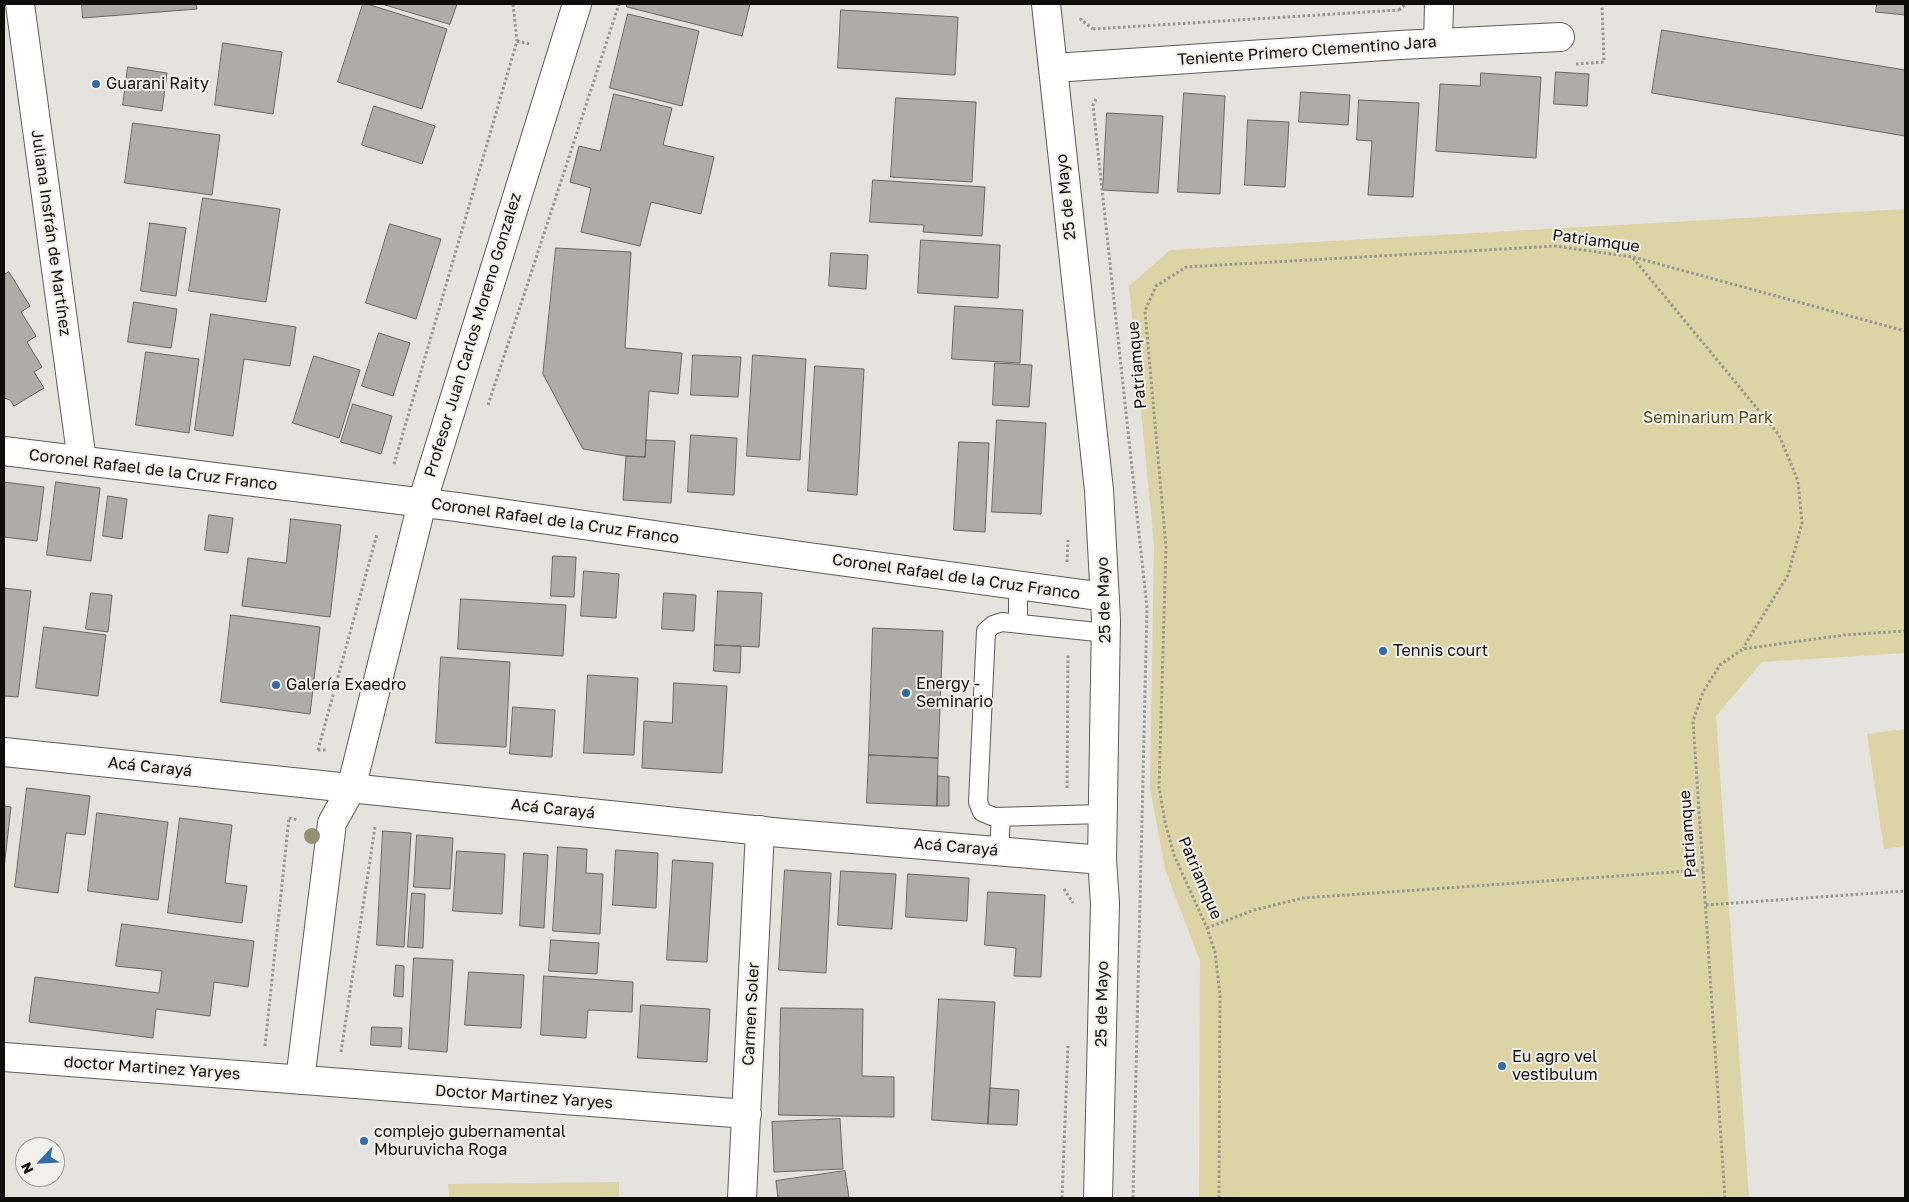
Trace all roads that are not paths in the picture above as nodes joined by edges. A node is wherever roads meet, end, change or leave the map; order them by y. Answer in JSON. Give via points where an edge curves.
{"nodes":[{"id":1,"x":20,"y":4,"type":"edge"},
{"id":2,"x":1046,"y":4,"type":"edge"},
{"id":3,"x":1439,"y":4,"type":"edge"},
{"id":4,"x":570,"y":12,"type":"edge"},
{"id":5,"x":1560,"y":37,"type":"dead end"},
{"id":6,"x":1438,"y":43,"type":"junction"},
{"id":7,"x":1054,"y":68,"type":"junction"},
{"id":8,"x":4,"y":451,"type":"edge"},
{"id":9,"x":82,"y":461,"type":"junction"},
{"id":10,"x":422,"y":503,"type":"junction"},
{"id":11,"x":1018,"y":585,"type":"junction"},
{"id":12,"x":1105,"y":597,"type":"junction"},
{"id":13,"x":1018,"y":623,"type":"junction"},
{"id":14,"x":1106,"y":633,"type":"junction"},
{"id":15,"x":4,"y":752,"type":"edge"},
{"id":16,"x":351,"y":789,"type":"junction"},
{"id":17,"x":1102,"y":814,"type":"junction"},
{"id":18,"x":1001,"y":817,"type":"junction"},
{"id":19,"x":760,"y":830,"type":"junction"},
{"id":20,"x":999,"y":851,"type":"junction"},
{"id":21,"x":1102,"y":860,"type":"junction"},
{"id":22,"x":4,"y":1057,"type":"edge"},
{"id":23,"x":300,"y":1080,"type":"junction"},
{"id":24,"x":747,"y":1114,"type":"junction"},
{"id":25,"x":742,"y":1198,"type":"edge"},
{"id":26,"x":1098,"y":1198,"type":"edge"}],
"edges":[{"from":1,"to":9,"type":"street","name":"Juliana Insfrán de Martínez"},
{"from":2,"to":7,"type":"street","name":"25 de Mayo"},
{"from":3,"to":6,"type":"street"},
{"from":4,"to":10,"type":"street","name":"Profesor Juan Carlos Moreno Gonzalez"},
{"from":5,"to":6,"type":"street","name":"Teniente Primero Clementino Jara"},
{"from":6,"to":7,"type":"street","name":"Teniente Primero Clementino Jara"},
{"from":7,"to":12,"type":"street","name":"25 de Mayo","via":[[1099,490]]},
{"from":8,"to":9,"type":"street","name":"Coronel Rafael de la Cruz Franco"},
{"from":9,"to":10,"type":"street","name":"Coronel Rafael de la Cruz Franco"},
{"from":10,"to":11,"type":"street","name":"Coronel Rafael de la Cruz Franco"},
{"from":10,"to":16,"type":"street","name":"Profesor Juan Carlos Moreno Gonzalez"},
{"from":11,"to":12,"type":"street","name":"Coronel Rafael de la Cruz Franco"},
{"from":11,"to":13,"type":"lane"},
{"from":12,"to":14,"type":"street","name":"25 de Mayo"},
{"from":13,"to":14,"type":"lane"},
{"from":13,"to":18,"type":"lane","via":[[1002,622],[986,631],[978,802],[982,812]]},
{"from":14,"to":17,"type":"street","name":"25 de Mayo"},
{"from":15,"to":16,"type":"street","name":"Acá Carayá"},
{"from":16,"to":19,"type":"street","name":"Acá Carayá"},
{"from":16,"to":23,"type":"street","name":"Profesor Juan Carlos Moreno Gonzalez","via":[[332,823]]},
{"from":17,"to":18,"type":"lane"},
{"from":17,"to":21,"type":"street","name":"25 de Mayo"},
{"from":18,"to":20,"type":"lane"},
{"from":19,"to":20,"type":"street","name":"Acá Carayá"},
{"from":19,"to":24,"type":"street","name":"Carmen Soler"},
{"from":20,"to":21,"type":"street","name":"Acá Carayá"},
{"from":21,"to":26,"type":"street","name":"25 de Mayo","via":[[1105,903]]},
{"from":22,"to":23,"type":"street","name":"doctor Martinez Yaryes"},
{"from":23,"to":24,"type":"street","name":"Doctor Martinez Yaryes"},
{"from":24,"to":25,"type":"street","name":"Carmen Soler"}]}
